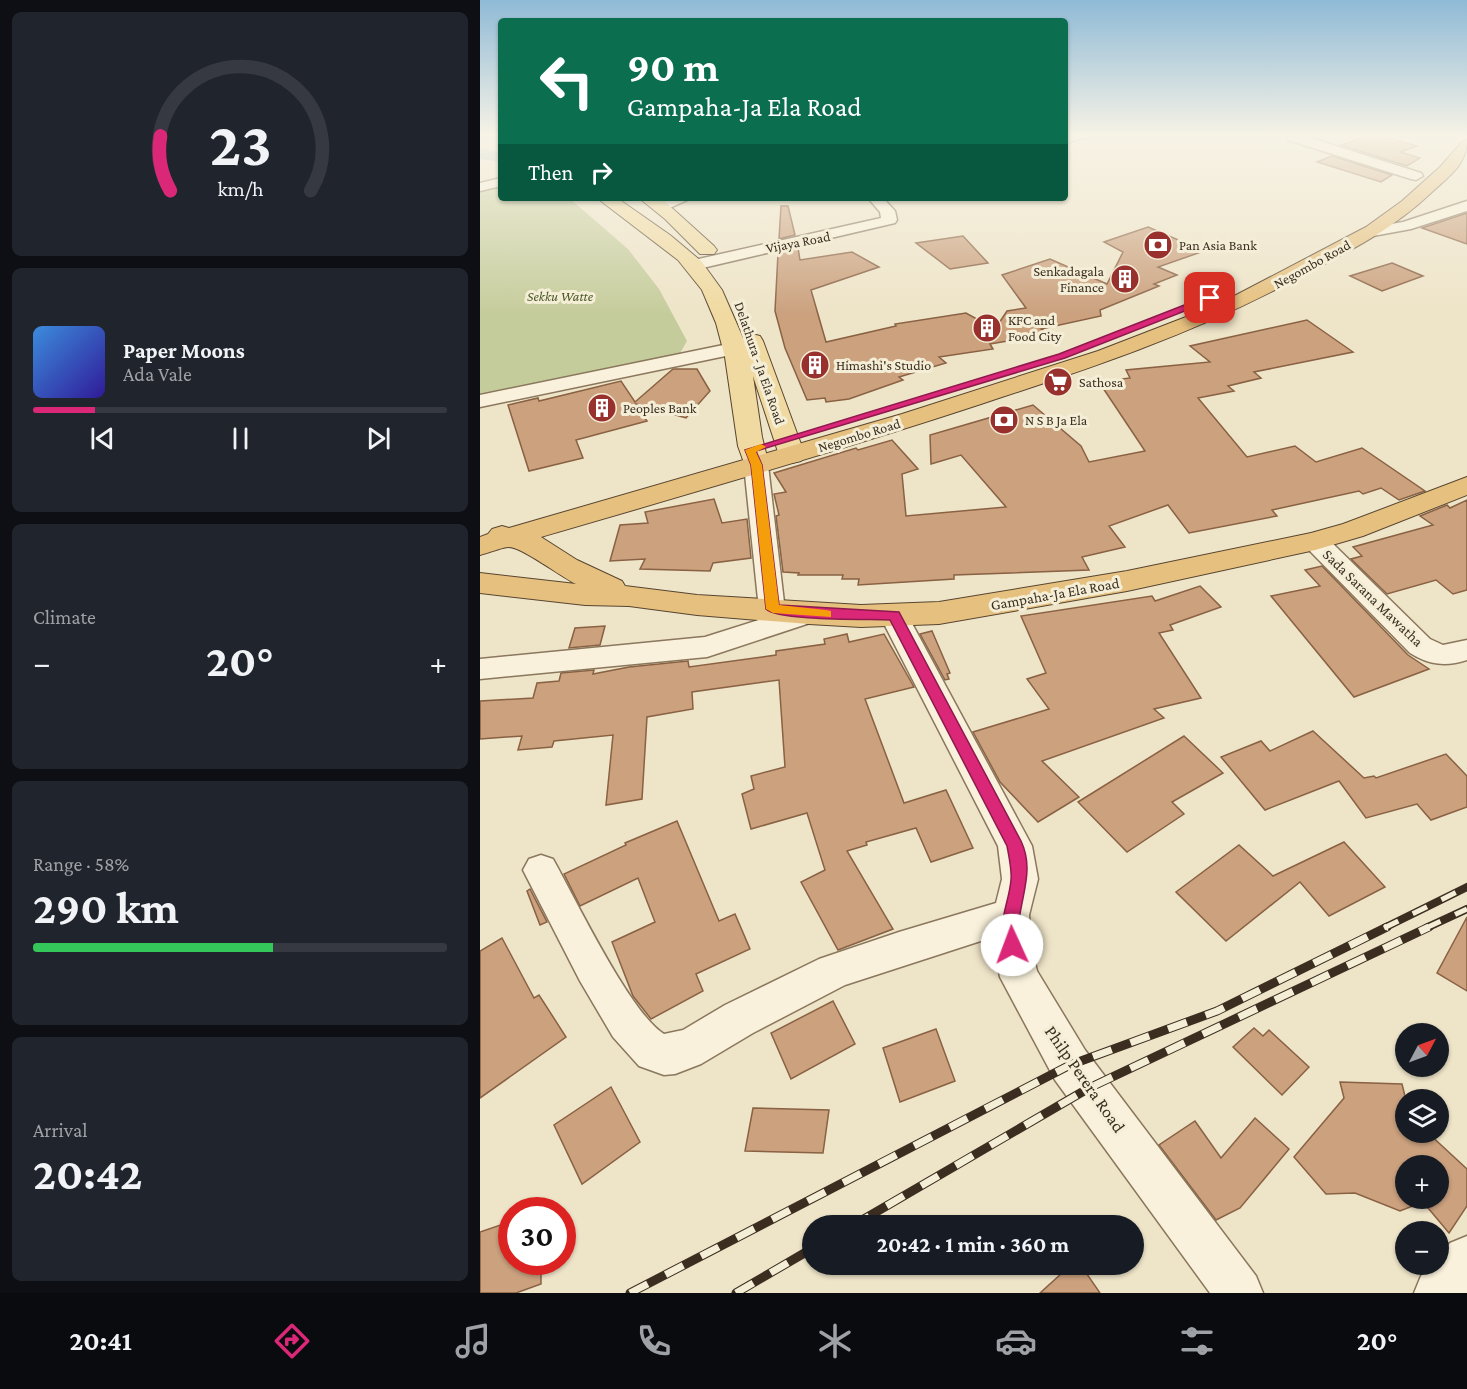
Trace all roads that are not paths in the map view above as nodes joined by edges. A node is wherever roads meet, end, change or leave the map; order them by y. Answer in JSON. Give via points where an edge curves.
{"nodes":[{"id":1,"x":1396,"y":194,"type":"edge"},
{"id":2,"x":1420,"y":194,"type":"edge"},
{"id":3,"x":610,"y":201,"type":"edge"},
{"id":4,"x":878,"y":201,"type":"edge"},
{"id":5,"x":656,"y":202,"type":"edge"},
{"id":6,"x":1467,"y":206,"type":"edge"},
{"id":7,"x":1373,"y":231,"type":"junction"},
{"id":8,"x":704,"y":262,"type":"junction"},
{"id":9,"x":733,"y":349,"type":"junction"},
{"id":10,"x":480,"y":401,"type":"edge"},
{"id":11,"x":789,"y":447,"type":"junction"},
{"id":12,"x":753,"y":458,"type":"junction"},
{"id":13,"x":1467,"y":485,"type":"edge"},
{"id":14,"x":616,"y":508,"type":"junction"},
{"id":15,"x":480,"y":527,"type":"edge"},
{"id":16,"x":480,"y":534,"type":"edge"},
{"id":17,"x":511,"y":537,"type":"junction"},
{"id":18,"x":1315,"y":541,"type":"junction"},
{"id":19,"x":480,"y":546,"type":"edge"},
{"id":20,"x":580,"y":575,"type":"junction"},
{"id":21,"x":480,"y":583,"type":"edge"},
{"id":22,"x":629,"y":596,"type":"junction"},
{"id":23,"x":773,"y":609,"type":"junction"},
{"id":24,"x":809,"y":614,"type":"junction"},
{"id":25,"x":894,"y":616,"type":"junction"},
{"id":26,"x":1467,"y":650,"type":"edge"},
{"id":27,"x":480,"y":669,"type":"edge"},
{"id":28,"x":542,"y":870,"type":"dead end"},
{"id":29,"x":1011,"y":915,"type":"junction"},
{"id":30,"x":1467,"y":1260,"type":"edge"},
{"id":31,"x":1239,"y":1293,"type":"edge"},
{"id":32,"x":1438,"y":1293,"type":"edge"}],
"edges":[{"from":1,"to":11,"type":"highway","name":"Negombo Road","via":[[1348,228],[1251,280],[1170,316]]},
{"from":2,"to":7,"type":"highway","name":"Negombo Road"},
{"from":3,"to":8,"type":"main road","name":"Delathura - Ja Ela Road"},
{"from":4,"to":8,"type":"street","name":"Vijaya Road","via":[[889,220],[863,229]]},
{"from":5,"to":8,"type":"main road","name":"Delathura - Ja Ela Road"},
{"from":6,"to":7,"type":"street","via":[[1405,226]]},
{"from":7,"to":11,"type":"highway","name":"Negombo Road","via":[[1234,304],[1106,356]]},
{"from":8,"to":9,"type":"main road","name":"Delathura - Ja Ela Road"},
{"from":8,"to":11,"type":"main road","name":"Delathura - Ja Ela Road","via":[[737,293]]},
{"from":9,"to":10,"type":"street"},
{"from":9,"to":12,"type":"main road","name":"Delathura - Ja Ela Road"},
{"from":11,"to":12,"type":"highway","name":"Negombo Road"},
{"from":12,"to":14,"type":"highway","name":"Negombo Road"},
{"from":12,"to":15,"type":"highway","name":"Negombo Road"},
{"from":12,"to":23,"type":"street"},
{"from":13,"to":18,"type":"highway","name":"Gampaha-Ja Ela Road"},
{"from":14,"to":17,"type":"highway","name":"Negombo Road"},
{"from":14,"to":20,"type":"highway","via":[[581,543],[576,558]]},
{"from":16,"to":17,"type":"highway"},
{"from":17,"to":19,"type":"highway","name":"Negombo Road"},
{"from":17,"to":20,"type":"highway","name":"Gampaha-Ja Ela Road","via":[[534,545]]},
{"from":18,"to":25,"type":"highway","name":"Gampaha-Ja Ela Road","via":[[991,606]]},
{"from":18,"to":26,"type":"street","name":"Sada Sarana Mawatha","via":[[1420,646],[1434,655],[1449,657]]},
{"from":20,"to":22,"type":"highway","name":"Gampaha-Ja Ela Road"},
{"from":21,"to":22,"type":"highway","name":"Gampaha-Ja Ela Road"},
{"from":22,"to":23,"type":"highway","name":"Gampaha-Ja Ela Road"},
{"from":23,"to":24,"type":"highway","name":"Gampaha-Ja Ela Road"},
{"from":24,"to":25,"type":"highway","name":"Gampaha-Ja Ela Road"},
{"from":24,"to":27,"type":"street","via":[[707,647]]},
{"from":25,"to":29,"type":"street","name":"Philp Perera Road","via":[[1015,846],[1020,879]]},
{"from":28,"to":29,"type":"street","via":[[603,984],[634,1034],[652,1052],[679,1054],[729,1023],[831,973]]},
{"from":29,"to":31,"type":"street","name":"Philp Perera Road","via":[[1019,977],[1070,1065]]},
{"from":30,"to":32,"type":"street"}]}
